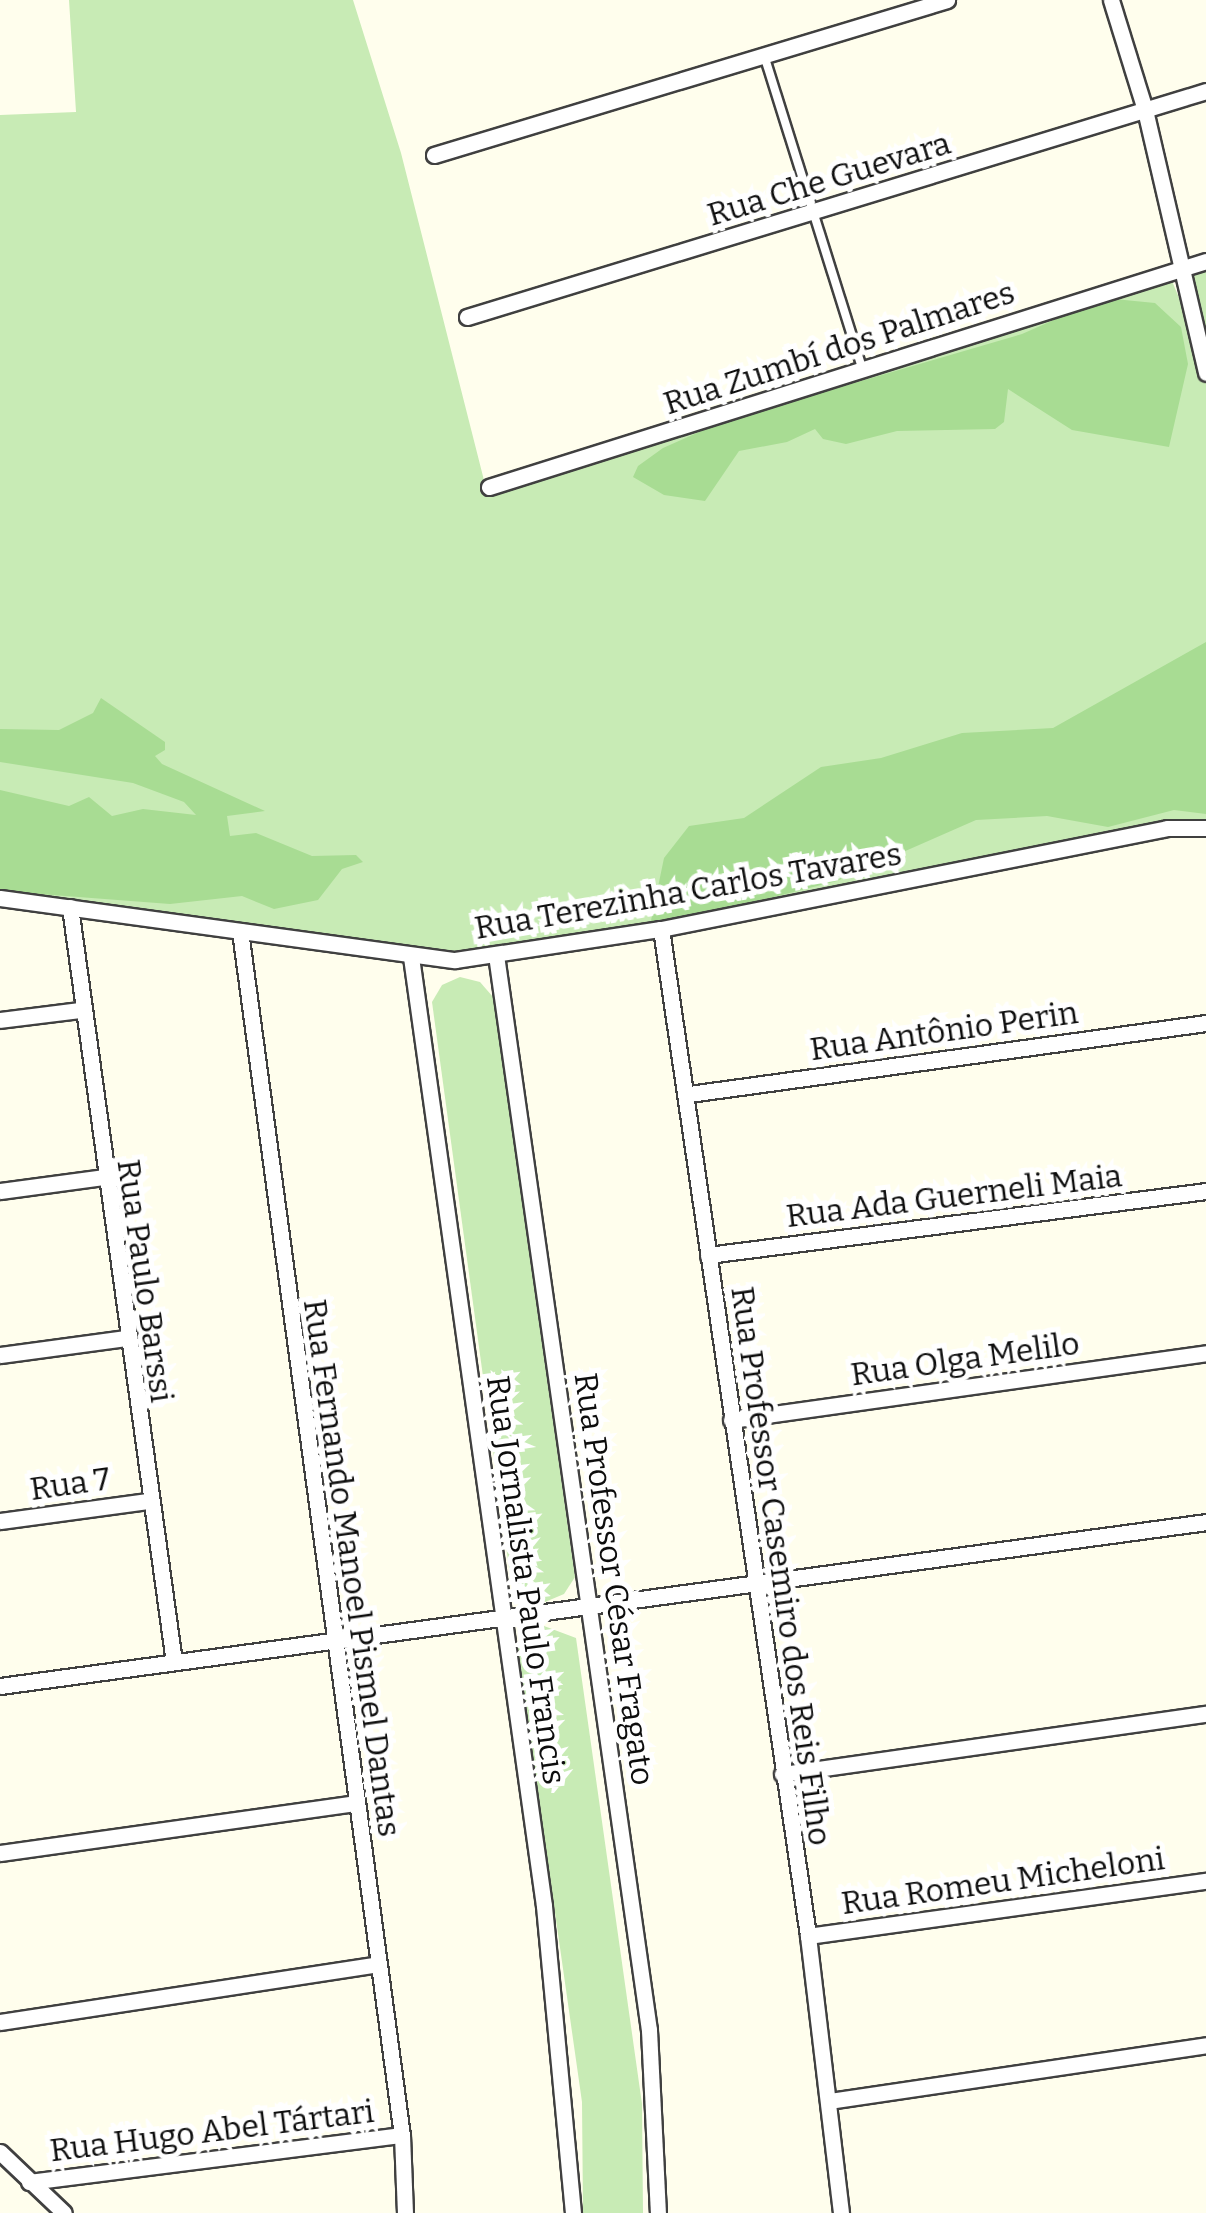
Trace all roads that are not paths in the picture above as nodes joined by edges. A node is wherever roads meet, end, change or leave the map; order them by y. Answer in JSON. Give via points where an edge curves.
{"nodes":[{"id":1,"x":947,"y":0,"type":"edge"},
{"id":2,"x":1111,"y":0,"type":"edge"},
{"id":3,"x":929,"y":2,"type":"edge"},
{"id":4,"x":764,"y":55,"type":"junction"},
{"id":5,"x":1206,"y":91,"type":"edge"},
{"id":6,"x":1145,"y":110,"type":"junction"},
{"id":7,"x":434,"y":155,"type":"dead end"},
{"id":8,"x":813,"y":213,"type":"junction"},
{"id":9,"x":1206,"y":261,"type":"edge"},
{"id":10,"x":1182,"y":268,"type":"junction"},
{"id":11,"x":467,"y":318,"type":"dead end"},
{"id":12,"x":862,"y":370,"type":"junction"},
{"id":13,"x":1206,"y":373,"type":"edge"},
{"id":14,"x":490,"y":487,"type":"dead end"},
{"id":15,"x":1206,"y":828,"type":"edge"},
{"id":16,"x":0,"y":898,"type":"edge"},
{"id":17,"x":70,"y":907,"type":"junction"},
{"id":18,"x":661,"y":928,"type":"junction"},
{"id":19,"x":240,"y":931,"type":"junction"},
{"id":20,"x":496,"y":955,"type":"junction"},
{"id":21,"x":411,"y":957,"type":"junction"},
{"id":22,"x":80,"y":1010,"type":"junction"},
{"id":23,"x":0,"y":1020,"type":"edge"},
{"id":24,"x":1206,"y":1023,"type":"edge"},
{"id":25,"x":690,"y":1094,"type":"junction"},
{"id":26,"x":103,"y":1177,"type":"junction"},
{"id":27,"x":0,"y":1191,"type":"edge"},
{"id":28,"x":1206,"y":1191,"type":"edge"},
{"id":29,"x":708,"y":1255,"type":"junction"},
{"id":30,"x":126,"y":1338,"type":"junction"},
{"id":31,"x":1206,"y":1353,"type":"edge"},
{"id":32,"x":0,"y":1355,"type":"edge"},
{"id":33,"x":731,"y":1420,"type":"junction"},
{"id":34,"x":148,"y":1501,"type":"junction"},
{"id":35,"x":0,"y":1521,"type":"edge"},
{"id":36,"x":1206,"y":1522,"type":"edge"},
{"id":37,"x":755,"y":1585,"type":"junction"},
{"id":38,"x":594,"y":1610,"type":"junction"},
{"id":39,"x":504,"y":1621,"type":"junction"},
{"id":40,"x":335,"y":1643,"type":"junction"},
{"id":41,"x":174,"y":1662,"type":"junction"},
{"id":42,"x":0,"y":1686,"type":"edge"},
{"id":43,"x":1206,"y":1714,"type":"edge"},
{"id":44,"x":782,"y":1774,"type":"junction"},
{"id":45,"x":357,"y":1803,"type":"junction"},
{"id":46,"x":0,"y":1853,"type":"edge"},
{"id":47,"x":1206,"y":1881,"type":"edge"},
{"id":48,"x":808,"y":1936,"type":"junction"},
{"id":49,"x":378,"y":1964,"type":"junction"},
{"id":50,"x":0,"y":2022,"type":"edge"},
{"id":51,"x":1206,"y":2045,"type":"edge"},
{"id":52,"x":829,"y":2101,"type":"junction"},
{"id":53,"x":402,"y":2136,"type":"junction"},
{"id":54,"x":0,"y":2152,"type":"edge"},
{"id":55,"x":29,"y":2182,"type":"junction"},
{"id":56,"x":64,"y":2213,"type":"edge"},
{"id":57,"x":406,"y":2213,"type":"edge"},
{"id":58,"x":573,"y":2213,"type":"edge"},
{"id":59,"x":658,"y":2213,"type":"edge"},
{"id":60,"x":842,"y":2213,"type":"edge"}],
"edges":[{"from":1,"to":3,"type":"street"},
{"from":2,"to":6,"type":"street"},
{"from":3,"to":4,"type":"street"},
{"from":4,"to":7,"type":"street"},
{"from":4,"to":8,"type":"lane"},
{"from":5,"to":6,"type":"street","name":"Rua Che Guevara"},
{"from":6,"to":8,"type":"street","name":"Rua Che Guevara"},
{"from":6,"to":10,"type":"street"},
{"from":8,"to":11,"type":"street","name":"Rua Che Guevara"},
{"from":8,"to":12,"type":"lane"},
{"from":9,"to":10,"type":"street","name":"Rua Zumbí dos Palmares"},
{"from":10,"to":12,"type":"street","name":"Rua Zumbí dos Palmares"},
{"from":10,"to":13,"type":"street"},
{"from":12,"to":14,"type":"street","name":"Rua Zumbí dos Palmares"},
{"from":15,"to":18,"type":"street","name":"Rua Terezinha Carlos Tavares","via":[[1168,828]]},
{"from":16,"to":17,"type":"street","name":"Rua Terezinha Carlos Tavares"},
{"from":17,"to":19,"type":"street","name":"Rua Terezinha Carlos Tavares"},
{"from":17,"to":22,"type":"street","name":"Rua Paulo Barssi"},
{"from":18,"to":20,"type":"street","name":"Rua Terezinha Carlos Tavares"},
{"from":18,"to":25,"type":"street","name":"Rua Professor Casemiro dos Reis Filho"},
{"from":19,"to":21,"type":"street","name":"Rua Terezinha Carlos Tavares"},
{"from":19,"to":40,"type":"street","name":"Rua Fernando Manoel Pismel Dantas"},
{"from":20,"to":21,"type":"street","name":"Rua Terezinha Carlos Tavares"},
{"from":20,"to":38,"type":"street","name":"Rua Professor César Fragato"},
{"from":21,"to":39,"type":"street","name":"Rua Jornalista Paulo Francis"},
{"from":22,"to":23,"type":"street"},
{"from":22,"to":26,"type":"street","name":"Rua Paulo Barssi"},
{"from":24,"to":25,"type":"street","name":"Rua Antônio Perin"},
{"from":25,"to":29,"type":"street","name":"Rua Professor Casemiro dos Reis Filho"},
{"from":26,"to":27,"type":"street"},
{"from":26,"to":30,"type":"street","name":"Rua Paulo Barssi"},
{"from":28,"to":29,"type":"street","name":"Rua Ada Guerneli Maia"},
{"from":29,"to":33,"type":"street","name":"Rua Professor Casemiro dos Reis Filho"},
{"from":30,"to":32,"type":"street"},
{"from":30,"to":34,"type":"street","name":"Rua Paulo Barssi"},
{"from":31,"to":33,"type":"street","name":"Rua Olga Melilo"},
{"from":33,"to":37,"type":"street","name":"Rua Professor Casemiro dos Reis Filho"},
{"from":34,"to":35,"type":"street","name":"Rua 7"},
{"from":34,"to":41,"type":"street","name":"Rua Paulo Barssi"},
{"from":36,"to":37,"type":"street"},
{"from":37,"to":38,"type":"street"},
{"from":37,"to":44,"type":"street","name":"Rua Professor Casemiro dos Reis Filho"},
{"from":38,"to":39,"type":"street"},
{"from":38,"to":59,"type":"street","name":"Rua Professor César Fragato","via":[[649,2030]]},
{"from":39,"to":40,"type":"street"},
{"from":39,"to":58,"type":"street","name":"Rua Jornalista Paulo Francis","via":[[558,2019]]},
{"from":40,"to":41,"type":"street"},
{"from":40,"to":45,"type":"street","name":"Rua Fernando Manoel Pismel Dantas"},
{"from":41,"to":42,"type":"street"},
{"from":43,"to":44,"type":"street"},
{"from":44,"to":48,"type":"street","name":"Rua Professor Casemiro dos Reis Filho"},
{"from":45,"to":46,"type":"street"},
{"from":45,"to":49,"type":"street","name":"Rua Fernando Manoel Pismel Dantas"},
{"from":47,"to":48,"type":"street","name":"Rua Romeu Micheloni"},
{"from":48,"to":52,"type":"street","name":"Rua Professor Casemiro dos Reis Filho"},
{"from":49,"to":50,"type":"street"},
{"from":49,"to":53,"type":"street","name":"Rua Fernando Manoel Pismel Dantas"},
{"from":51,"to":52,"type":"street"},
{"from":52,"to":60,"type":"street","name":"Rua Professor Casemiro dos Reis Filho"},
{"from":53,"to":55,"type":"street","name":"Rua Hugo Abel Tártari"},
{"from":53,"to":57,"type":"street","name":"Rua Fernando Manoel Pismel Dantas"},
{"from":54,"to":55,"type":"street"},
{"from":55,"to":56,"type":"street"}]}
